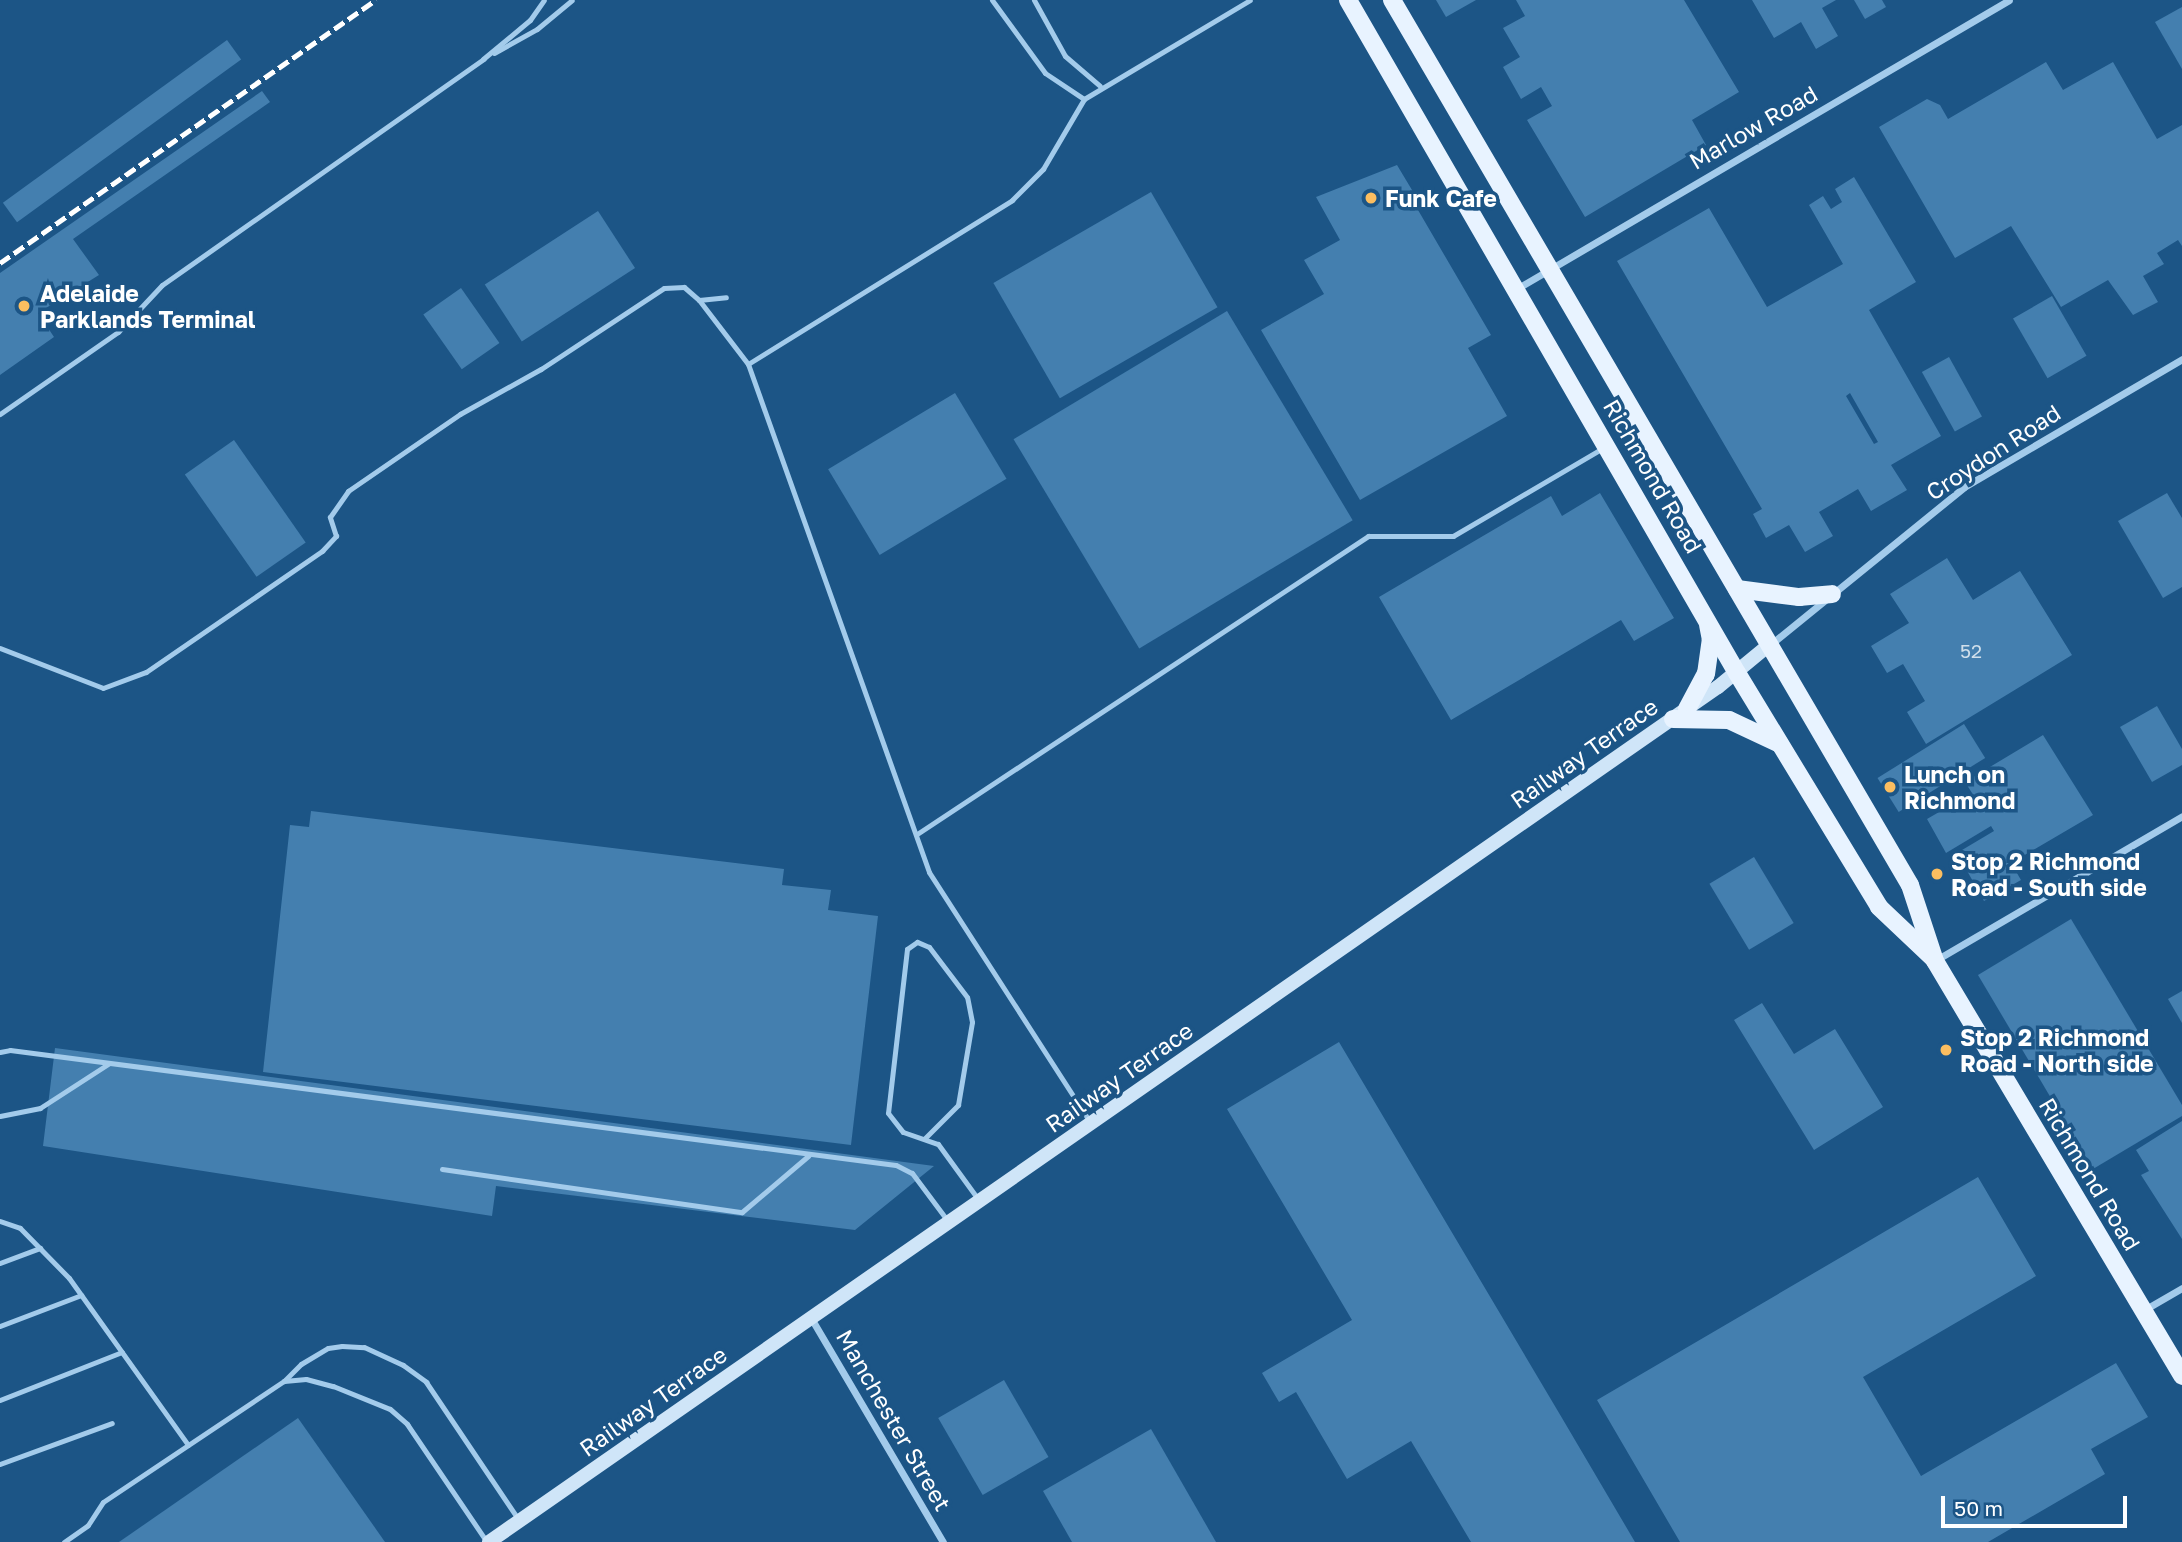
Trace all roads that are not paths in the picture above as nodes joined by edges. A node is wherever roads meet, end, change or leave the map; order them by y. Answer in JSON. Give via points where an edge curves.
{"nodes":[{"id":1,"x":544,"y":0,"type":"edge"},
{"id":2,"x":572,"y":0,"type":"edge"},
{"id":3,"x":992,"y":0,"type":"edge"},
{"id":4,"x":1034,"y":0,"type":"edge"},
{"id":5,"x":1250,"y":0,"type":"edge"},
{"id":6,"x":1348,"y":0,"type":"edge"},
{"id":7,"x":1392,"y":0,"type":"edge"},
{"id":8,"x":2009,"y":0,"type":"edge"},
{"id":9,"x":483,"y":59,"type":"junction"},
{"id":10,"x":1100,"y":86,"type":"junction"},
{"id":11,"x":1084,"y":99,"type":"junction"},
{"id":12,"x":1548,"y":268,"type":"junction"},
{"id":13,"x":1518,"y":288,"type":"junction"},
{"id":14,"x":726,"y":297,"type":"dead end"},
{"id":15,"x":699,"y":299,"type":"junction"},
{"id":16,"x":2182,"y":359,"type":"edge"},
{"id":17,"x":748,"y":364,"type":"junction"},
{"id":18,"x":0,"y":414,"type":"edge"},
{"id":19,"x":1608,"y":445,"type":"junction"},
{"id":20,"x":1737,"y":589,"type":"junction"},
{"id":21,"x":1832,"y":594,"type":"junction"},
{"id":22,"x":1707,"y":618,"type":"junction"},
{"id":23,"x":1770,"y":645,"type":"junction"},
{"id":24,"x":0,"y":648,"type":"edge"},
{"id":25,"x":1737,"y":673,"type":"junction"},
{"id":26,"x":1680,"y":714,"type":"junction"},
{"id":27,"x":1780,"y":744,"type":"junction"},
{"id":28,"x":2182,"y":816,"type":"edge"},
{"id":29,"x":916,"y":834,"type":"junction"},
{"id":30,"x":1935,"y":961,"type":"junction"},
{"id":31,"x":0,"y":1052,"type":"edge"},
{"id":32,"x":108,"y":1064,"type":"junction"},
{"id":33,"x":0,"y":1115,"type":"edge"},
{"id":34,"x":1091,"y":1124,"type":"junction"},
{"id":35,"x":925,"y":1138,"type":"junction"},
{"id":36,"x":808,"y":1156,"type":"junction"},
{"id":37,"x":442,"y":1169,"type":"dead end"},
{"id":38,"x":980,"y":1202,"type":"junction"},
{"id":39,"x":0,"y":1221,"type":"edge"},
{"id":40,"x":948,"y":1223,"type":"junction"},
{"id":41,"x":40,"y":1248,"type":"junction"},
{"id":42,"x":0,"y":1263,"type":"edge"},
{"id":43,"x":2182,"y":1287,"type":"edge"},
{"id":44,"x":81,"y":1295,"type":"junction"},
{"id":45,"x":2143,"y":1311,"type":"junction"},
{"id":46,"x":811,"y":1318,"type":"junction"},
{"id":47,"x":0,"y":1326,"type":"edge"},
{"id":48,"x":122,"y":1352,"type":"junction"},
{"id":49,"x":2182,"y":1376,"type":"edge"},
{"id":50,"x":284,"y":1381,"type":"junction"},
{"id":51,"x":0,"y":1400,"type":"edge"},
{"id":52,"x":112,"y":1423,"type":"dead end"},
{"id":53,"x":188,"y":1445,"type":"junction"},
{"id":54,"x":0,"y":1464,"type":"edge"},
{"id":55,"x":520,"y":1521,"type":"junction"},
{"id":56,"x":64,"y":1542,"type":"edge"},
{"id":57,"x":488,"y":1542,"type":"edge"},
{"id":58,"x":943,"y":1542,"type":"edge"}],
"edges":[{"from":1,"to":9,"type":"lane","via":[[530,20]]},
{"from":2,"to":9,"type":"lane","via":[[537,29]]},
{"from":3,"to":11,"type":"lane","via":[[1045,73]]},
{"from":4,"to":10,"type":"lane","via":[[1065,56]]},
{"from":5,"to":10,"type":"lane"},
{"from":6,"to":13,"type":"main road","name":"Richmond Road"},
{"from":7,"to":12,"type":"main road","name":"Richmond Road"},
{"from":8,"to":12,"type":"street","name":"Marlow Road"},
{"from":9,"to":18,"type":"lane","via":[[162,285],[118,332]]},
{"from":10,"to":11,"type":"lane"},
{"from":11,"to":17,"type":"lane","via":[[1043,169],[1012,200]]},
{"from":12,"to":13,"type":"street","name":"Marlow Road"},
{"from":12,"to":20,"type":"main road","name":"Richmond Road"},
{"from":13,"to":19,"type":"main road","name":"Richmond Road"},
{"from":14,"to":15,"type":"lane"},
{"from":15,"to":17,"type":"lane"},
{"from":15,"to":24,"type":"lane","via":[[684,287],[664,288],[541,369],[460,414],[348,491],[330,517],[336,536],[322,551],[145,672],[103,688]]},
{"from":16,"to":21,"type":"street","name":"Croydon Road","via":[[1964,487]]},
{"from":17,"to":29,"type":"lane"},
{"from":19,"to":22,"type":"main road","name":"Richmond Road"},
{"from":19,"to":29,"type":"lane","via":[[1453,536],[1368,536]]},
{"from":20,"to":21,"type":"main road","via":[[1799,597]]},
{"from":20,"to":23,"type":"main road","name":"Richmond Road"},
{"from":21,"to":23,"type":"street","name":"Croydon Road"},
{"from":22,"to":25,"type":"main road","name":"Richmond Road"},
{"from":22,"to":26,"type":"main road","via":[[1711,640],[1706,674]]},
{"from":23,"to":25,"type":"main road","name":"Railway Terrace"},
{"from":23,"to":30,"type":"main road","name":"Richmond Road","via":[[1910,885]]},
{"from":25,"to":26,"type":"main road","name":"Railway Terrace"},
{"from":25,"to":27,"type":"main road","name":"Richmond Road"},
{"from":26,"to":27,"type":"main road","via":[[1729,720]]},
{"from":26,"to":34,"type":"main road","name":"Railway Terrace"},
{"from":27,"to":30,"type":"main road","name":"Richmond Road","via":[[1879,907]]},
{"from":28,"to":30,"type":"street"},
{"from":29,"to":34,"type":"lane","via":[[929,872]]},
{"from":30,"to":45,"type":"main road","name":"Richmond Road"},
{"from":31,"to":32,"type":"lane"},
{"from":32,"to":33,"type":"lane","via":[[40,1108]]},
{"from":32,"to":36,"type":"lane"},
{"from":34,"to":38,"type":"main road","name":"Railway Terrace"},
{"from":35,"to":35,"type":"lane","via":[[903,1132],[888,1113],[907,949],[917,942],[929,947],[967,997],[972,1022],[958,1105]]},
{"from":35,"to":38,"type":"lane","via":[[938,1144]]},
{"from":36,"to":37,"type":"lane","via":[[742,1212]]},
{"from":36,"to":40,"type":"lane","via":[[896,1165],[912,1173]]},
{"from":38,"to":40,"type":"main road","name":"Railway Terrace"},
{"from":39,"to":41,"type":"lane","via":[[20,1228]]},
{"from":40,"to":46,"type":"main road","name":"Railway Terrace"},
{"from":41,"to":42,"type":"lane"},
{"from":41,"to":44,"type":"lane"},
{"from":43,"to":45,"type":"street"},
{"from":44,"to":47,"type":"lane"},
{"from":44,"to":48,"type":"lane"},
{"from":45,"to":49,"type":"main road","name":"Richmond Road"},
{"from":46,"to":55,"type":"main road","name":"Railway Terrace"},
{"from":46,"to":58,"type":"street","name":"Manchester Street"},
{"from":48,"to":51,"type":"lane"},
{"from":48,"to":53,"type":"lane"},
{"from":50,"to":53,"type":"lane"},
{"from":50,"to":55,"type":"lane","via":[[319,1353],[342,1346],[365,1347],[403,1365],[444,1403]]},
{"from":50,"to":57,"type":"lane","via":[[306,1379],[333,1386],[390,1409],[407,1424]]},
{"from":52,"to":54,"type":"lane"},
{"from":53,"to":56,"type":"lane","via":[[103,1502],[88,1525]]},
{"from":55,"to":57,"type":"main road","name":"Railway Terrace"}]}
